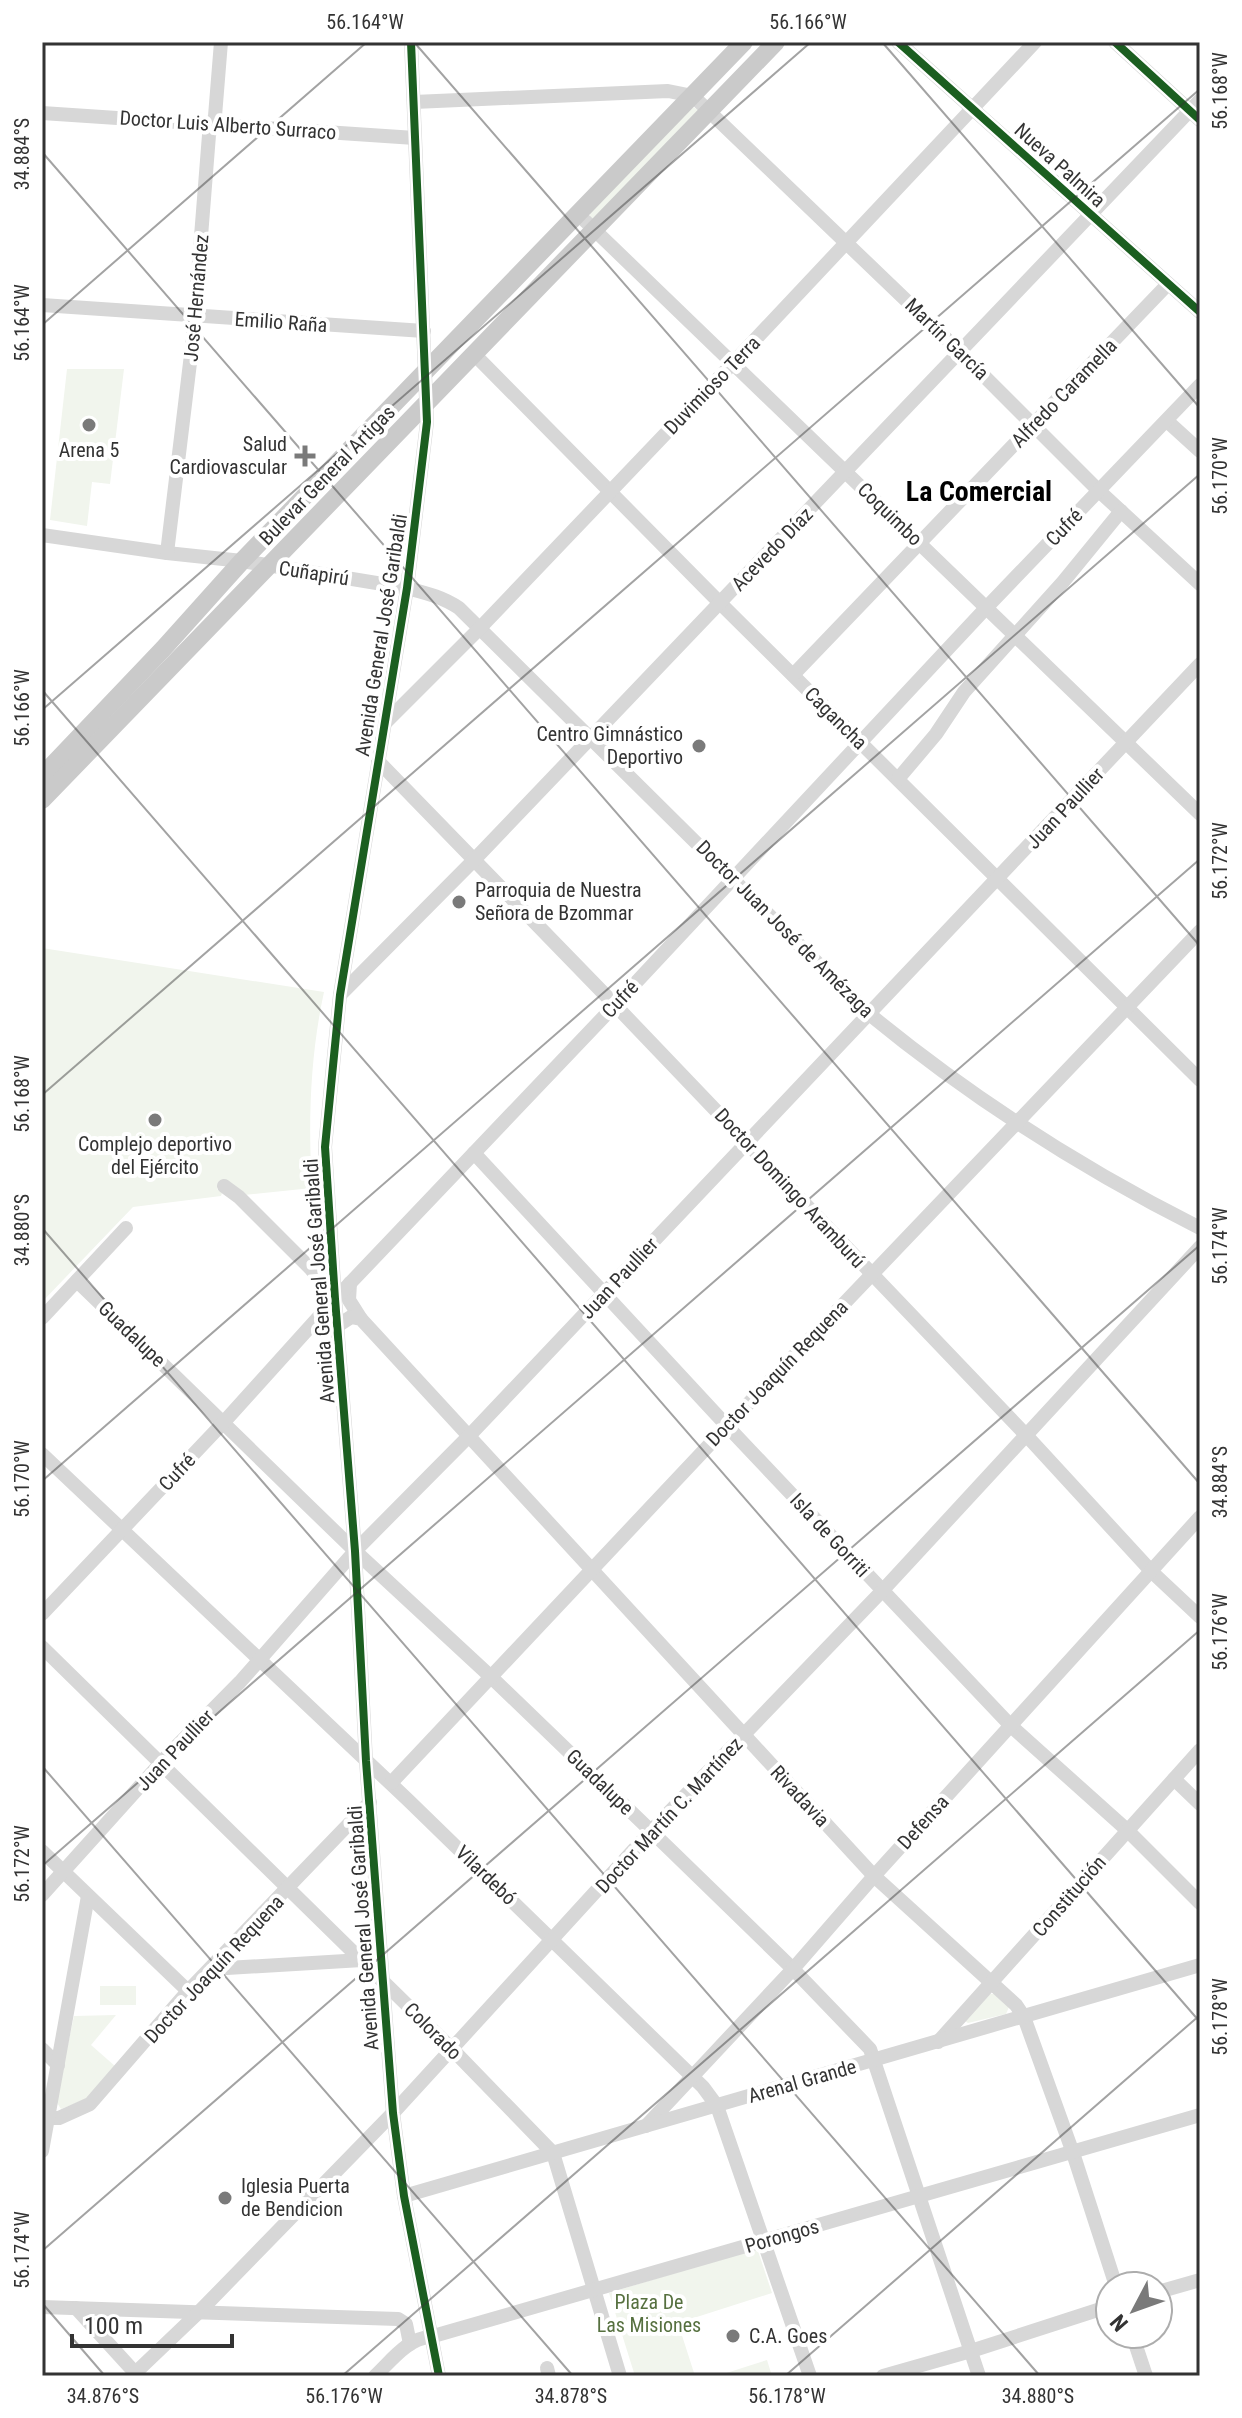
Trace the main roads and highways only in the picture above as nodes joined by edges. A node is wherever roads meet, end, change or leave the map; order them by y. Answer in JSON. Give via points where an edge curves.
{"nodes":[{"id":1,"x":744,"y":42,"type":"edge"},
{"id":2,"x":776,"y":42,"type":"edge"},
{"id":3,"x":533,"y":263,"type":"junction"},
{"id":4,"x":426,"y":373,"type":"junction"},
{"id":5,"x":427,"y":405,"type":"junction"},
{"id":6,"x":377,"y":454,"type":"junction"},
{"id":7,"x":312,"y":488,"type":"junction"},
{"id":8,"x":270,"y":566,"type":"junction"},
{"id":9,"x":48,"y":773,"type":"edge"},
{"id":10,"x":42,"y":800,"type":"edge"}],
"edges":[{"from":1,"to":3,"type":"main road","name":"Bulevar General Artigas"},
{"from":2,"to":5,"type":"main road","name":"Bulevar General Artigas"},
{"from":3,"to":4,"type":"main road","name":"Bulevar General Artigas"},
{"from":3,"to":5,"type":"main road","via":[[523,285],[436,377]]},
{"from":4,"to":6,"type":"main road","via":[[417,399],[382,437]]},
{"from":4,"to":7,"type":"main road","name":"Bulevar General Artigas"},
{"from":5,"to":6,"type":"main road","name":"Bulevar General Artigas"},
{"from":6,"to":8,"type":"main road","name":"Bulevar General Artigas"},
{"from":7,"to":8,"type":"main road","via":[[303,513],[268,552]]},
{"from":7,"to":9,"type":"main road","name":"Bulevar General Artigas"},
{"from":8,"to":9,"type":"main road","name":"Bulevar General Artigas"},
{"from":9,"to":10,"type":"main road","name":"Bulevar General Artigas"}]}
